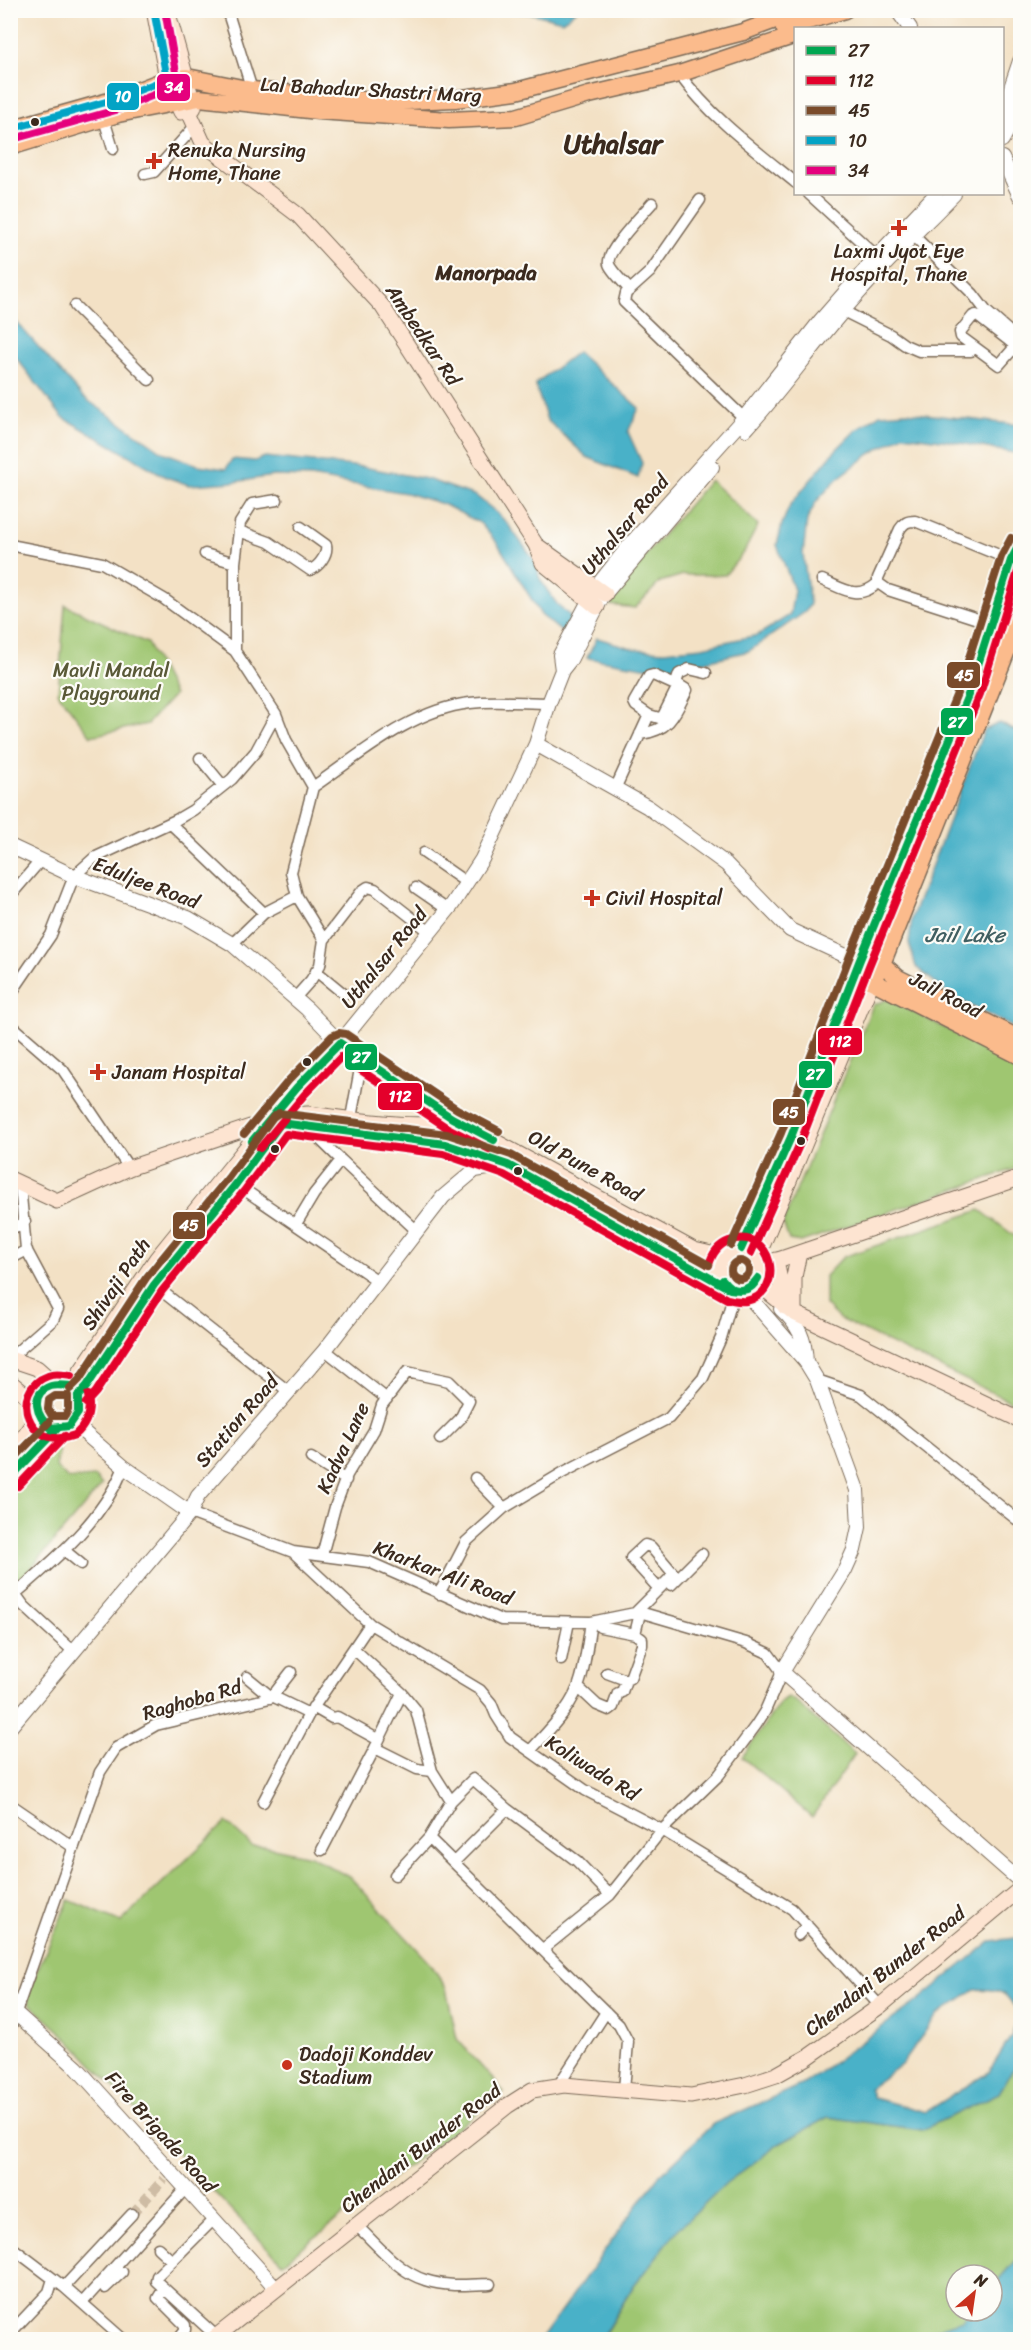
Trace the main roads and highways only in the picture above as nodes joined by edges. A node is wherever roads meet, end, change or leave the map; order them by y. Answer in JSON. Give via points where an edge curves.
{"nodes":[{"id":1,"x":154,"y":10,"type":"edge"},
{"id":2,"x":167,"y":10,"type":"edge"},
{"id":3,"x":802,"y":10,"type":"edge"},
{"id":4,"x":845,"y":10,"type":"edge"},
{"id":5,"x":862,"y":10,"type":"edge"},
{"id":6,"x":817,"y":27,"type":"edge"},
{"id":7,"x":794,"y":35,"type":"edge"},
{"id":8,"x":679,"y":65,"type":"junction"},
{"id":9,"x":187,"y":77,"type":"junction"},
{"id":10,"x":167,"y":79,"type":"junction"},
{"id":11,"x":444,"y":99,"type":"junction"},
{"id":12,"x":466,"y":109,"type":"junction"},
{"id":13,"x":189,"y":111,"type":"junction"},
{"id":14,"x":448,"y":120,"type":"junction"},
{"id":15,"x":10,"y":129,"type":"edge"},
{"id":16,"x":10,"y":147,"type":"edge"},
{"id":17,"x":1020,"y":543,"type":"edge"},
{"id":18,"x":1020,"y":582,"type":"edge"},
{"id":19,"x":597,"y":597,"type":"road end"},
{"id":20,"x":1020,"y":618,"type":"edge"},
{"id":21,"x":972,"y":741,"type":"junction"},
{"id":22,"x":859,"y":962,"type":"junction"},
{"id":23,"x":882,"y":964,"type":"junction"},
{"id":24,"x":872,"y":981,"type":"junction"},
{"id":25,"x":1020,"y":1039,"type":"edge"},
{"id":26,"x":339,"y":1043,"type":"joint"},
{"id":27,"x":1020,"y":1056,"type":"edge"},
{"id":28,"x":452,"y":1118,"type":"junction"},
{"id":29,"x":274,"y":1122,"type":"junction"},
{"id":30,"x":1020,"y":1178,"type":"edge"},
{"id":31,"x":15,"y":1182,"type":"edge"},
{"id":32,"x":741,"y":1249,"type":"junction"},
{"id":33,"x":799,"y":1253,"type":"junction"},
{"id":34,"x":724,"y":1257,"type":"junction"},
{"id":35,"x":776,"y":1260,"type":"junction"},
{"id":36,"x":758,"y":1262,"type":"junction"},
{"id":37,"x":743,"y":1287,"type":"junction"},
{"id":38,"x":796,"y":1317,"type":"junction"},
{"id":39,"x":10,"y":1358,"type":"edge"},
{"id":40,"x":10,"y":1382,"type":"edge"},
{"id":41,"x":68,"y":1389,"type":"junction"},
{"id":42,"x":37,"y":1409,"type":"junction"},
{"id":43,"x":1020,"y":1420,"type":"edge"},
{"id":44,"x":57,"y":1429,"type":"junction"},
{"id":45,"x":10,"y":1456,"type":"edge"},
{"id":46,"x":10,"y":1479,"type":"edge"},
{"id":47,"x":1020,"y":1889,"type":"edge"},
{"id":48,"x":214,"y":2338,"type":"edge"}],
"edges":[{"from":1,"to":10,"type":"main road"},
{"from":2,"to":9,"type":"main road"},
{"from":3,"to":11,"type":"main road","name":"Lal Bahadur Shastri Marg","via":[[743,32],[516,91]]},
{"from":4,"to":8,"type":"main road"},
{"from":5,"to":6,"type":"main road"},
{"from":7,"to":8,"type":"main road","name":"Lal Bahadur Shastri Marg"},
{"from":8,"to":12,"type":"main road","via":[[512,103]]},
{"from":8,"to":14,"type":"main road","name":"Lal Bahadur Shastri Marg","via":[[516,117]]},
{"from":9,"to":10,"type":"main road","name":"Lal Bahadur Shastri Marg"},
{"from":9,"to":11,"type":"main road","name":"Lal Bahadur Shastri Marg","via":[[252,90],[384,102]]},
{"from":9,"to":13,"type":"main road"},
{"from":10,"to":13,"type":"main road"},
{"from":10,"to":15,"type":"main road","name":"Lal Bahadur Shastri Marg","via":[[113,100]]},
{"from":11,"to":12,"type":"main road"},
{"from":12,"to":14,"type":"main road"},
{"from":13,"to":14,"type":"main road","name":"Lal Bahadur Shastri Marg","via":[[200,98]]},
{"from":13,"to":16,"type":"main road","name":"Lal Bahadur Shastri Marg","via":[[104,119]]},
{"from":13,"to":19,"type":"main road","name":"Ambedkar Rd","via":[[203,143],[298,215],[382,306],[536,545],[543,563]]},
{"from":17,"to":22,"type":"main road","via":[[1011,560],[970,690]]},
{"from":18,"to":21,"type":"main road","via":[[985,680]]},
{"from":20,"to":21,"type":"main road"},
{"from":21,"to":23,"type":"main road"},
{"from":22,"to":23,"type":"main road"},
{"from":22,"to":24,"type":"main road","name":"Jail Road"},
{"from":22,"to":32,"type":"main road","via":[[791,1137]]},
{"from":23,"to":24,"type":"main road"},
{"from":23,"to":25,"type":"main road","via":[[898,978]]},
{"from":24,"to":27,"type":"main road","name":"Jail Road"},
{"from":24,"to":36,"type":"main road"},
{"from":26,"to":28,"type":"main road","name":"Old Pune Road"},
{"from":26,"to":29,"type":"main road","name":"Shivaji Path"},
{"from":28,"to":29,"type":"main road","via":[[437,1125],[416,1125],[308,1114]]},
{"from":28,"to":34,"type":"main road","name":"Old Pune Road","via":[[694,1250]]},
{"from":29,"to":31,"type":"main road","via":[[129,1168],[57,1201]]},
{"from":29,"to":37,"type":"main road","name":"Old Pune Road","via":[[445,1144],[508,1165]]},
{"from":29,"to":41,"type":"main road","name":"Shivaji Path","via":[[157,1257]]},
{"from":29,"to":41,"type":"main road","via":[[236,1184],[154,1285],[87,1386]]},
{"from":30,"to":33,"type":"main road"},
{"from":32,"to":34,"type":"main road"},
{"from":32,"to":36,"type":"main road","via":[[750,1252]]},
{"from":33,"to":35,"type":"main road"},
{"from":33,"to":38,"type":"main road","via":[[794,1277]]},
{"from":34,"to":37,"type":"main road","via":[[719,1271]]},
{"from":35,"to":36,"type":"main road"},
{"from":35,"to":38,"type":"main road"},
{"from":36,"to":37,"type":"main road","via":[[760,1274]]},
{"from":37,"to":38,"type":"main road","name":"Old Pune Road"},
{"from":38,"to":43,"type":"main road","name":"Old Pune Road"},
{"from":39,"to":41,"type":"main road","via":[[37,1368]]},
{"from":40,"to":42,"type":"main road"},
{"from":41,"to":42,"type":"main road","via":[[43,1391]]},
{"from":41,"to":44,"type":"main road","via":[[80,1410],[73,1423]]},
{"from":42,"to":44,"type":"main road","via":[[45,1425]]},
{"from":42,"to":45,"type":"main road"},
{"from":44,"to":46,"type":"main road"},
{"from":47,"to":48,"type":"main road","name":"Chendani Bunder Road","via":[[880,2006],[776,2075],[691,2096],[564,2085],[532,2090]]}]}
